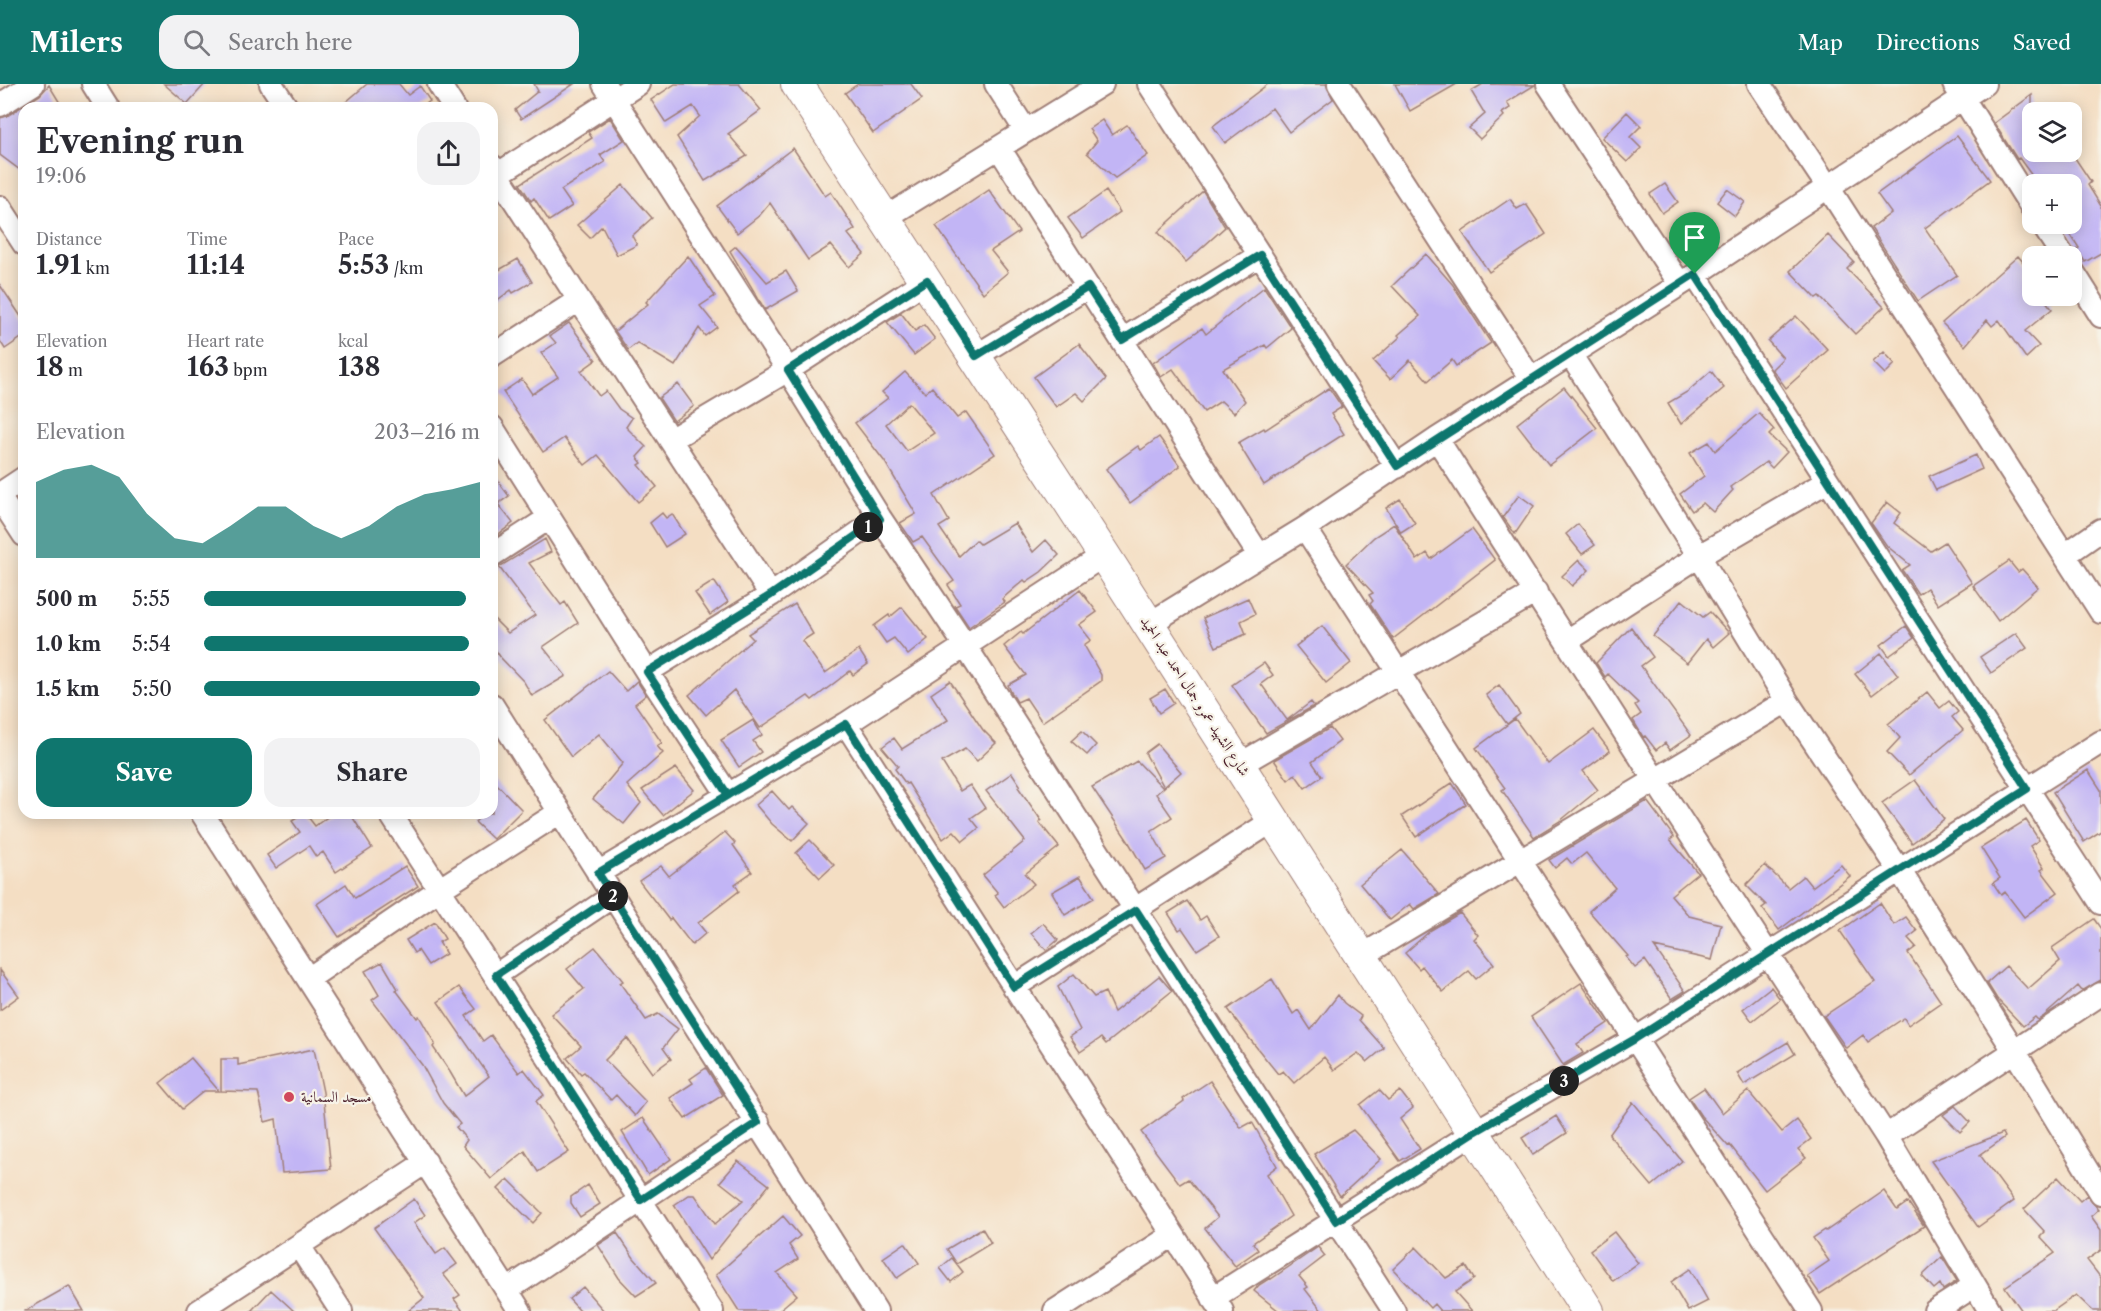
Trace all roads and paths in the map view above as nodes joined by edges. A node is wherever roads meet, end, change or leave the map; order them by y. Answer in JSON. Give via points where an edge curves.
{"nodes":[{"id":1,"x":33,"y":84,"type":"edge"},
{"id":2,"x":93,"y":84,"type":"edge"},
{"id":3,"x":271,"y":84,"type":"edge"},
{"id":4,"x":439,"y":84,"type":"edge"},
{"id":5,"x":638,"y":84,"type":"edge"},
{"id":6,"x":798,"y":84,"type":"edge"},
{"id":7,"x":996,"y":84,"type":"edge"},
{"id":8,"x":1102,"y":84,"type":"edge"},
{"id":9,"x":1149,"y":84,"type":"edge"},
{"id":10,"x":1339,"y":84,"type":"edge"},
{"id":11,"x":1548,"y":84,"type":"edge"},
{"id":12,"x":1759,"y":84,"type":"edge"},
{"id":13,"x":1984,"y":84,"type":"edge"},
{"id":14,"x":1958,"y":91,"type":"edge"},
{"id":15,"x":609,"y":92,"type":"edge"},
{"id":16,"x":104,"y":102,"type":"edge"},
{"id":17,"x":282,"y":102,"type":"edge"},
{"id":18,"x":450,"y":102,"type":"edge"},
{"id":19,"x":0,"y":105,"type":"edge"},
{"id":20,"x":1026,"y":131,"type":"junction"},
{"id":21,"x":999,"y":148,"type":"junction"},
{"id":22,"x":498,"y":169,"type":"edge"},
{"id":23,"x":498,"y":178,"type":"edge"},
{"id":24,"x":1828,"y":187,"type":"junction"},
{"id":25,"x":2022,"y":192,"type":"edge"},
{"id":26,"x":0,"y":207,"type":"edge"},
{"id":27,"x":885,"y":218,"type":"junction"},
{"id":28,"x":18,"y":235,"type":"edge"},
{"id":29,"x":1260,"y":255,"type":"junction"},
{"id":30,"x":1688,"y":279,"type":"junction"},
{"id":31,"x":927,"y":280,"type":"junction"},
{"id":32,"x":2082,"y":286,"type":"edge"},
{"id":33,"x":1088,"y":287,"type":"junction"},
{"id":34,"x":579,"y":300,"type":"junction"},
{"id":35,"x":2101,"y":316,"type":"edge"},
{"id":36,"x":1122,"y":340,"type":"junction"},
{"id":37,"x":498,"y":352,"type":"edge"},
{"id":38,"x":1570,"y":354,"type":"junction"},
{"id":39,"x":976,"y":356,"type":"junction"},
{"id":40,"x":788,"y":370,"type":"junction"},
{"id":41,"x":1531,"y":379,"type":"junction"},
{"id":42,"x":498,"y":437,"type":"edge"},
{"id":43,"x":670,"y":440,"type":"junction"},
{"id":44,"x":1437,"y":440,"type":"junction"},
{"id":45,"x":1397,"y":466,"type":"junction"},
{"id":46,"x":1828,"y":481,"type":"junction"},
{"id":47,"x":18,"y":482,"type":"edge"},
{"id":48,"x":0,"y":496,"type":"edge"},
{"id":49,"x":549,"y":518,"type":"junction"},
{"id":50,"x":880,"y":519,"type":"junction"},
{"id":51,"x":18,"y":525,"type":"edge"},
{"id":52,"x":1305,"y":528,"type":"junction"},
{"id":53,"x":2101,"y":530,"type":"edge"},
{"id":54,"x":498,"y":551,"type":"edge"},
{"id":55,"x":1104,"y":555,"type":"junction"},
{"id":56,"x":1259,"y":555,"type":"junction"},
{"id":57,"x":2065,"y":555,"type":"junction"},
{"id":58,"x":1699,"y":556,"type":"junction"},
{"id":59,"x":1536,"y":592,"type":"junction"},
{"id":60,"x":771,"y":595,"type":"junction"},
{"id":61,"x":2101,"y":612,"type":"edge"},
{"id":62,"x":1149,"y":624,"type":"junction"},
{"id":63,"x":1567,"y":641,"type":"junction"},
{"id":64,"x":966,"y":647,"type":"junction"},
{"id":65,"x":647,"y":672,"type":"junction"},
{"id":66,"x":1399,"y":673,"type":"junction"},
{"id":67,"x":1787,"y":701,"type":"junction"},
{"id":68,"x":498,"y":714,"type":"edge"},
{"id":69,"x":846,"y":724,"type":"junction"},
{"id":70,"x":2101,"y":742,"type":"edge"},
{"id":71,"x":1239,"y":765,"type":"junction"},
{"id":72,"x":1655,"y":780,"type":"junction"},
{"id":73,"x":2027,"y":789,"type":"junction"},
{"id":74,"x":728,"y":795,"type":"junction"},
{"id":75,"x":560,"y":812,"type":"junction"},
{"id":76,"x":206,"y":819,"type":"edge"},
{"id":77,"x":394,"y":819,"type":"edge"},
{"id":78,"x":1274,"y":820,"type":"junction"},
{"id":79,"x":1519,"y":861,"type":"junction"},
{"id":80,"x":1900,"y":870,"type":"junction"},
{"id":81,"x":598,"y":873,"type":"junction"},
{"id":82,"x":440,"y":889,"type":"junction"},
{"id":83,"x":613,"y":896,"type":"junction"},
{"id":84,"x":2101,"y":903,"type":"edge"},
{"id":85,"x":1136,"y":910,"type":"junction"},
{"id":86,"x":1769,"y":954,"type":"junction"},
{"id":87,"x":1360,"y":957,"type":"junction"},
{"id":88,"x":496,"y":975,"type":"junction"},
{"id":89,"x":308,"y":979,"type":"junction"},
{"id":90,"x":1014,"y":987,"type":"junction"},
{"id":91,"x":2101,"y":994,"type":"edge"},
{"id":92,"x":1635,"y":1039,"type":"junction"},
{"id":93,"x":2015,"y":1052,"type":"junction"},
{"id":94,"x":758,"y":1122,"type":"junction"},
{"id":95,"x":1473,"y":1133,"type":"junction"},
{"id":96,"x":1886,"y":1136,"type":"junction"},
{"id":97,"x":426,"y":1162,"type":"junction"},
{"id":98,"x":2101,"y":1194,"type":"edge"},
{"id":99,"x":641,"y":1200,"type":"junction"},
{"id":100,"x":1336,"y":1221,"type":"junction"},
{"id":101,"x":1173,"y":1235,"type":"junction"},
{"id":102,"x":299,"y":1246,"type":"junction"},
{"id":103,"x":1974,"y":1286,"type":"junction"},
{"id":104,"x":507,"y":1290,"type":"junction"},
{"id":105,"x":1218,"y":1304,"type":"edge"},
{"id":106,"x":199,"y":1311,"type":"edge"},
{"id":107,"x":341,"y":1311,"type":"edge"},
{"id":108,"x":520,"y":1311,"type":"edge"},
{"id":109,"x":712,"y":1311,"type":"edge"},
{"id":110,"x":876,"y":1311,"type":"edge"},
{"id":111,"x":1055,"y":1311,"type":"edge"},
{"id":112,"x":1394,"y":1311,"type":"edge"},
{"id":113,"x":1588,"y":1311,"type":"edge"},
{"id":114,"x":1811,"y":1311,"type":"edge"},
{"id":115,"x":1935,"y":1311,"type":"edge"},
{"id":116,"x":1990,"y":1311,"type":"edge"}],
"edges":[{"from":1,"to":19,"type":"street"},
{"from":2,"to":16,"type":"street"},
{"from":3,"to":17,"type":"street"},
{"from":4,"to":18,"type":"street"},
{"from":5,"to":15,"type":"street"},
{"from":6,"to":27,"type":"street","name":"شارع الشهيد عمرو جمال احمد عبد الحميد"},
{"from":7,"to":20,"type":"street"},
{"from":8,"to":20,"type":"street"},
{"from":9,"to":29,"type":"street"},
{"from":10,"to":41,"type":"street"},
{"from":11,"to":30,"type":"street"},
{"from":12,"to":24,"type":"street"},
{"from":13,"to":14,"type":"street"},
{"from":14,"to":24,"type":"street"},
{"from":14,"to":25,"type":"street"},
{"from":15,"to":22,"type":"street"},
{"from":15,"to":40,"type":"street"},
{"from":20,"to":21,"type":"street"},
{"from":21,"to":27,"type":"street"},
{"from":21,"to":33,"type":"street"},
{"from":23,"to":34,"type":"street"},
{"from":24,"to":30,"type":"street"},
{"from":24,"to":57,"type":"street"},
{"from":26,"to":28,"type":"street"},
{"from":27,"to":31,"type":"street","name":"شارع الشهيد عمرو جمال احمد عبد الحميد"},
{"from":29,"to":36,"type":"street"},
{"from":29,"to":45,"type":"street"},
{"from":30,"to":38,"type":"street"},
{"from":30,"to":46,"type":"street"},
{"from":31,"to":39,"type":"street","name":"شارع الشهيد عمرو جمال احمد عبد الحميد"},
{"from":31,"to":40,"type":"street"},
{"from":32,"to":35,"type":"street"},
{"from":33,"to":36,"type":"street"},
{"from":33,"to":39,"type":"street"},
{"from":34,"to":37,"type":"street"},
{"from":34,"to":43,"type":"street"},
{"from":36,"to":56,"type":"street"},
{"from":38,"to":41,"type":"street"},
{"from":38,"to":58,"type":"street"},
{"from":39,"to":55,"type":"street","name":"شارع الشهيد عمرو جمال احمد عبد الحميد"},
{"from":40,"to":43,"type":"street"},
{"from":40,"to":50,"type":"street"},
{"from":41,"to":44,"type":"street"},
{"from":42,"to":49,"type":"street"},
{"from":43,"to":60,"type":"street"},
{"from":44,"to":45,"type":"street"},
{"from":44,"to":59,"type":"street"},
{"from":45,"to":52,"type":"street"},
{"from":46,"to":58,"type":"street"},
{"from":46,"to":73,"type":"street"},
{"from":47,"to":48,"type":"street"},
{"from":48,"to":51,"type":"street"},
{"from":49,"to":54,"type":"street"},
{"from":49,"to":65,"type":"street"},
{"from":50,"to":60,"type":"street"},
{"from":50,"to":64,"type":"street"},
{"from":52,"to":56,"type":"street"},
{"from":52,"to":66,"type":"street"},
{"from":53,"to":57,"type":"street"},
{"from":55,"to":62,"type":"street","name":"شارع الشهيد عمرو جمال احمد عبد الحميد"},
{"from":55,"to":64,"type":"street"},
{"from":56,"to":62,"type":"street"},
{"from":57,"to":61,"type":"street"},
{"from":58,"to":63,"type":"street"},
{"from":58,"to":67,"type":"street"},
{"from":59,"to":63,"type":"street"},
{"from":59,"to":66,"type":"street"},
{"from":60,"to":65,"type":"street"},
{"from":62,"to":71,"type":"street","name":"شارع الشهيد عمرو جمال احمد عبد الحميد"},
{"from":63,"to":72,"type":"street"},
{"from":64,"to":69,"type":"street"},
{"from":64,"to":85,"type":"street"},
{"from":65,"to":74,"type":"street"},
{"from":66,"to":71,"type":"street"},
{"from":66,"to":79,"type":"street"},
{"from":67,"to":72,"type":"street"},
{"from":67,"to":80,"type":"street"},
{"from":68,"to":75,"type":"street"},
{"from":69,"to":74,"type":"street"},
{"from":69,"to":90,"type":"street"},
{"from":70,"to":73,"type":"street"},
{"from":71,"to":78,"type":"street","name":"شارع الشهيد عمرو جمال احمد عبد الحميد"},
{"from":72,"to":79,"type":"street"},
{"from":72,"to":86,"type":"street"},
{"from":73,"to":80,"type":"street"},
{"from":73,"to":84,"type":"street"},
{"from":74,"to":81,"type":"street"},
{"from":75,"to":81,"type":"street"},
{"from":75,"to":82,"type":"street"},
{"from":76,"to":89,"type":"street"},
{"from":77,"to":82,"type":"street"},
{"from":78,"to":85,"type":"street"},
{"from":78,"to":87,"type":"street","name":"شارع الشهيد عمرو جمال احمد عبد الحميد"},
{"from":79,"to":87,"type":"street"},
{"from":79,"to":92,"type":"street"},
{"from":80,"to":86,"type":"street"},
{"from":80,"to":93,"type":"street"},
{"from":81,"to":83,"type":"street"},
{"from":82,"to":88,"type":"street"},
{"from":82,"to":89,"type":"street"},
{"from":83,"to":88,"type":"street"},
{"from":83,"to":94,"type":"street"},
{"from":85,"to":90,"type":"street"},
{"from":85,"to":100,"type":"street"},
{"from":86,"to":92,"type":"street"},
{"from":86,"to":96,"type":"street"},
{"from":87,"to":95,"type":"street","name":"شارع الشهيد عمرو جمال احمد عبد الحميد"},
{"from":88,"to":99,"type":"street"},
{"from":89,"to":97,"type":"street"},
{"from":90,"to":101,"type":"street"},
{"from":91,"to":93,"type":"street"},
{"from":92,"to":95,"type":"street"},
{"from":92,"to":114,"type":"street"},
{"from":93,"to":96,"type":"street"},
{"from":93,"to":98,"type":"street"},
{"from":94,"to":99,"type":"street"},
{"from":94,"to":110,"type":"street"},
{"from":95,"to":100,"type":"street"},
{"from":95,"to":113,"type":"street","name":"شارع الشهيد عمرو جمال احمد عبد الحميد"},
{"from":96,"to":103,"type":"street"},
{"from":97,"to":102,"type":"street"},
{"from":97,"to":104,"type":"street"},
{"from":99,"to":104,"type":"street"},
{"from":99,"to":109,"type":"street"},
{"from":100,"to":105,"type":"street"},
{"from":100,"to":112,"type":"street"},
{"from":101,"to":105,"type":"street"},
{"from":101,"to":111,"type":"street"},
{"from":102,"to":106,"type":"street"},
{"from":102,"to":107,"type":"street"},
{"from":103,"to":115,"type":"street"},
{"from":103,"to":116,"type":"street"},
{"from":104,"to":108,"type":"street"}]}
